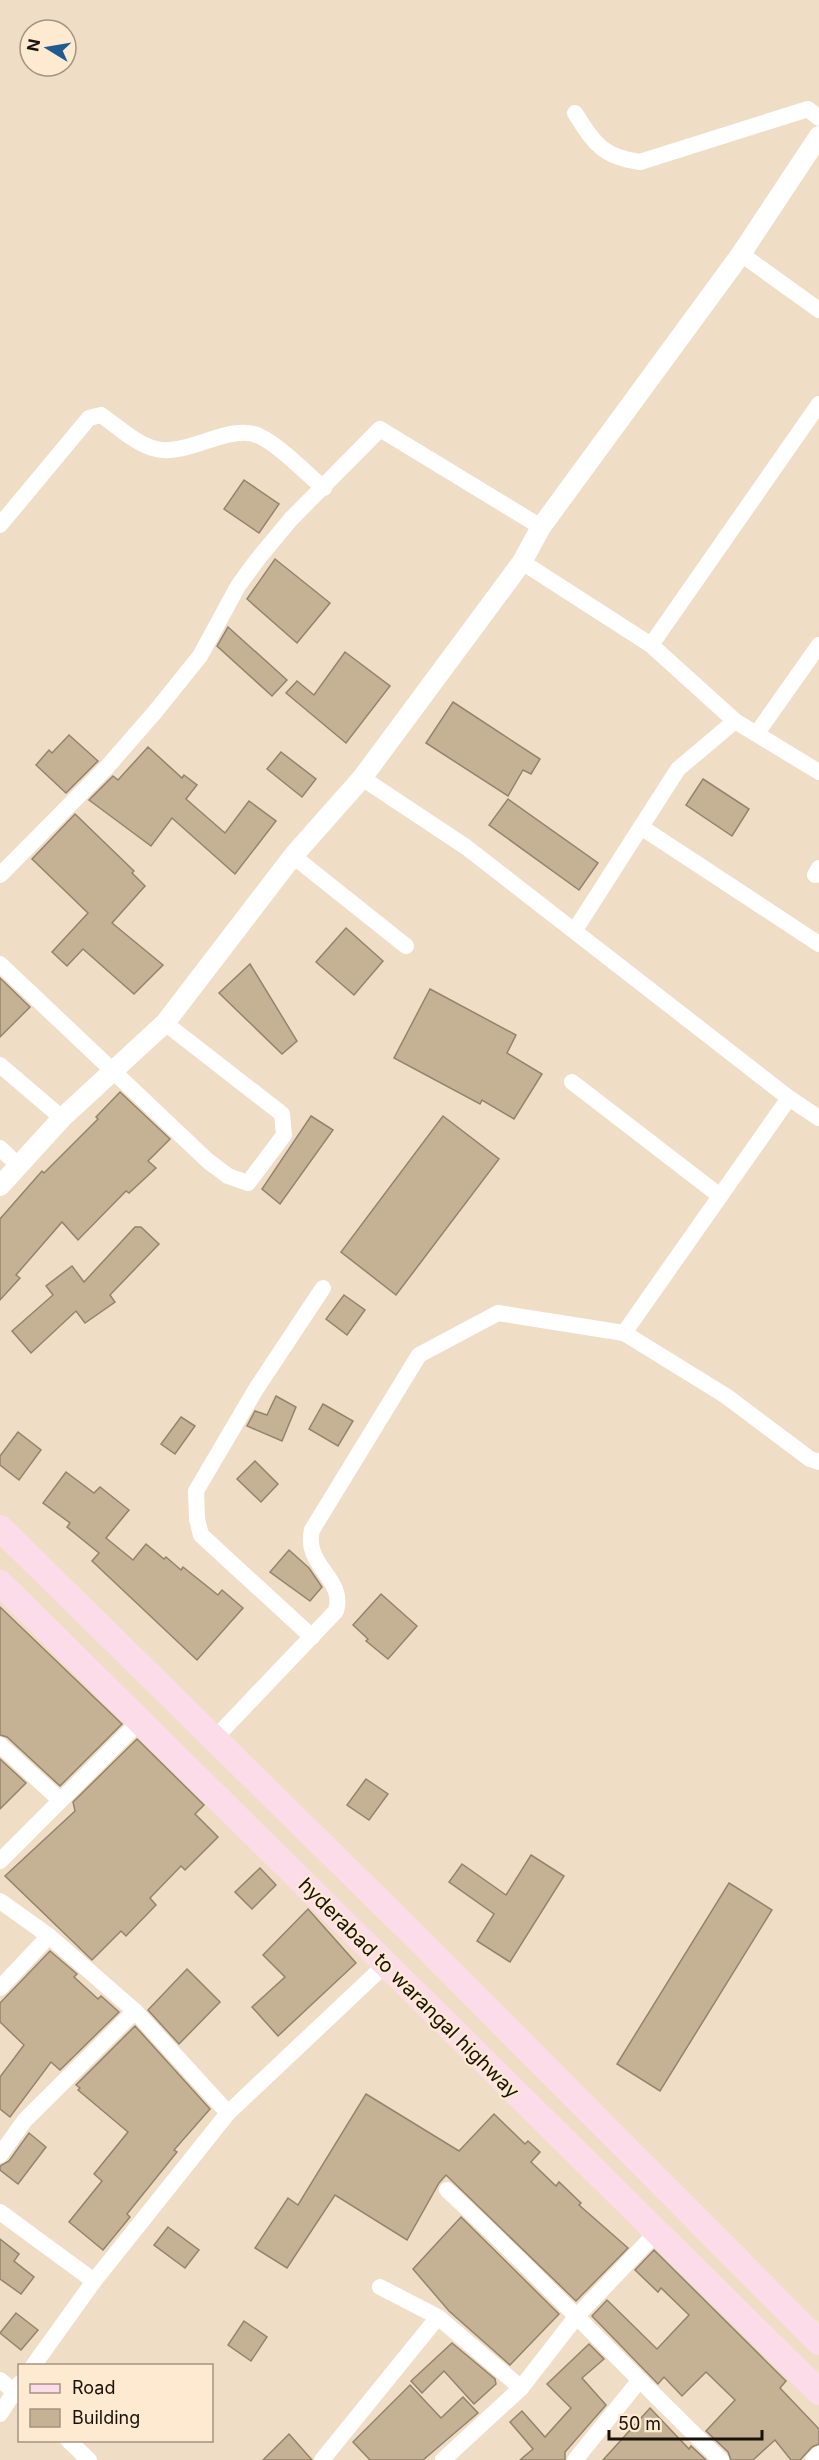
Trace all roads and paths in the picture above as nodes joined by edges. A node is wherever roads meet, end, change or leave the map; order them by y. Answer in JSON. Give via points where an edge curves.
{"nodes":[{"id":1,"x":575,"y":113,"type":"dead end"},
{"id":2,"x":819,"y":118,"type":"edge"},
{"id":3,"x":819,"y":136,"type":"edge"},
{"id":4,"x":741,"y":254,"type":"junction"},
{"id":5,"x":819,"y":310,"type":"edge"},
{"id":6,"x":819,"y":404,"type":"edge"},
{"id":7,"x":324,"y":488,"type":"junction"},
{"id":8,"x":0,"y":525,"type":"edge"},
{"id":9,"x":541,"y":527,"type":"junction"},
{"id":10,"x":522,"y":562,"type":"junction"},
{"id":11,"x":651,"y":645,"type":"junction"},
{"id":12,"x":819,"y":645,"type":"edge"},
{"id":13,"x":735,"y":721,"type":"junction"},
{"id":14,"x":757,"y":733,"type":"junction"},
{"id":15,"x":819,"y":772,"type":"edge"},
{"id":16,"x":362,"y":778,"type":"junction"},
{"id":17,"x":641,"y":828,"type":"junction"},
{"id":18,"x":292,"y":856,"type":"junction"},
{"id":19,"x":0,"y":875,"type":"edge"},
{"id":20,"x":575,"y":930,"type":"junction"},
{"id":21,"x":819,"y":944,"type":"edge"},
{"id":22,"x":405,"y":946,"type":"dead end"},
{"id":23,"x":0,"y":964,"type":"edge"},
{"id":24,"x":165,"y":1023,"type":"junction"},
{"id":25,"x":0,"y":1065,"type":"edge"},
{"id":26,"x":112,"y":1072,"type":"junction"},
{"id":27,"x":572,"y":1082,"type":"dead end"},
{"id":28,"x":789,"y":1098,"type":"junction"},
{"id":29,"x":62,"y":1118,"type":"junction"},
{"id":30,"x":819,"y":1118,"type":"edge"},
{"id":31,"x":0,"y":1148,"type":"edge"},
{"id":32,"x":18,"y":1166,"type":"junction"},
{"id":33,"x":0,"y":1186,"type":"edge"},
{"id":34,"x":720,"y":1196,"type":"junction"},
{"id":35,"x":323,"y":1288,"type":"dead end"},
{"id":36,"x":624,"y":1333,"type":"junction"},
{"id":37,"x":819,"y":1462,"type":"edge"},
{"id":38,"x":0,"y":1527,"type":"edge"},
{"id":39,"x":0,"y":1582,"type":"edge"},
{"id":40,"x":312,"y":1637,"type":"junction"},
{"id":41,"x":140,"y":1722,"type":"junction"},
{"id":42,"x":215,"y":1738,"type":"junction"},
{"id":43,"x":0,"y":1745,"type":"edge"},
{"id":44,"x":59,"y":1799,"type":"junction"},
{"id":45,"x":0,"y":1861,"type":"edge"},
{"id":46,"x":0,"y":1901,"type":"edge"},
{"id":47,"x":49,"y":1936,"type":"junction"},
{"id":48,"x":386,"y":1964,"type":"junction"},
{"id":49,"x":0,"y":1988,"type":"edge"},
{"id":50,"x":135,"y":2011,"type":"junction"},
{"id":51,"x":228,"y":2113,"type":"junction"},
{"id":52,"x":0,"y":2155,"type":"edge"},
{"id":53,"x":447,"y":2190,"type":"dead end"},
{"id":54,"x":0,"y":2212,"type":"edge"},
{"id":55,"x":656,"y":2233,"type":"junction"},
{"id":56,"x":94,"y":2281,"type":"junction"},
{"id":57,"x":380,"y":2287,"type":"dead end"},
{"id":58,"x":438,"y":2317,"type":"junction"},
{"id":59,"x":576,"y":2318,"type":"junction"},
{"id":60,"x":819,"y":2342,"type":"edge"},
{"id":61,"x":34,"y":2364,"type":"edge"},
{"id":62,"x":0,"y":2379,"type":"edge"},
{"id":63,"x":639,"y":2381,"type":"junction"},
{"id":64,"x":521,"y":2388,"type":"junction"},
{"id":65,"x":18,"y":2390,"type":"edge"},
{"id":66,"x":819,"y":2392,"type":"edge"},
{"id":67,"x":0,"y":2414,"type":"edge"},
{"id":68,"x":70,"y":2442,"type":"edge"},
{"id":69,"x":819,"y":2454,"type":"edge"},
{"id":70,"x":582,"y":2458,"type":"edge"},
{"id":71,"x":89,"y":2460,"type":"edge"},
{"id":72,"x":322,"y":2460,"type":"edge"},
{"id":73,"x":444,"y":2460,"type":"edge"},
{"id":74,"x":721,"y":2460,"type":"edge"},
{"id":75,"x":813,"y":2460,"type":"edge"}],
"edges":[{"from":1,"to":2,"type":"street","via":[[597,146],[620,160],[640,162],[808,109]]},
{"from":3,"to":4,"type":"street"},
{"from":4,"to":5,"type":"street"},
{"from":4,"to":9,"type":"street"},
{"from":6,"to":11,"type":"street"},
{"from":7,"to":8,"type":"street","via":[[258,435],[237,434],[176,451],[162,451],[152,449],[101,415],[89,418]]},
{"from":7,"to":9,"type":"street","via":[[380,429]]},
{"from":7,"to":19,"type":"street","via":[[291,519],[257,560],[238,586],[200,656],[155,712],[108,766]]},
{"from":9,"to":10,"type":"street"},
{"from":10,"to":11,"type":"street"},
{"from":10,"to":16,"type":"street"},
{"from":11,"to":13,"type":"street"},
{"from":12,"to":14,"type":"street"},
{"from":13,"to":14,"type":"street"},
{"from":13,"to":17,"type":"street","via":[[678,770]]},
{"from":14,"to":15,"type":"street"},
{"from":16,"to":18,"type":"street"},
{"from":16,"to":20,"type":"street","via":[[466,847]]},
{"from":17,"to":20,"type":"street"},
{"from":17,"to":21,"type":"street"},
{"from":18,"to":22,"type":"street"},
{"from":18,"to":24,"type":"street"},
{"from":20,"to":28,"type":"street"},
{"from":23,"to":26,"type":"street"},
{"from":24,"to":26,"type":"street"},
{"from":24,"to":26,"type":"street","via":[[282,1113],[284,1135],[248,1184],[228,1176],[208,1161]]},
{"from":25,"to":29,"type":"street"},
{"from":26,"to":29,"type":"street"},
{"from":27,"to":34,"type":"street"},
{"from":28,"to":30,"type":"street"},
{"from":28,"to":34,"type":"street"},
{"from":29,"to":32,"type":"street"},
{"from":31,"to":32,"type":"street"},
{"from":32,"to":33,"type":"street"},
{"from":34,"to":36,"type":"street"},
{"from":35,"to":40,"type":"street","via":[[256,1389],[196,1491],[196,1519],[201,1535]]},
{"from":36,"to":37,"type":"street","via":[[726,1396],[810,1460]]},
{"from":36,"to":40,"type":"street","via":[[498,1313],[419,1355],[312,1530],[310,1552],[334,1586],[339,1601],[336,1611]]},
{"from":38,"to":42,"type":"main road"},
{"from":39,"to":41,"type":"main road","name":"hyderabad to warangal highway"},
{"from":40,"to":42,"type":"street"},
{"from":41,"to":44,"type":"street"},
{"from":41,"to":48,"type":"main road","name":"hyderabad to warangal highway"},
{"from":42,"to":60,"type":"main road"},
{"from":43,"to":44,"type":"street"},
{"from":44,"to":45,"type":"street"},
{"from":46,"to":47,"type":"street"},
{"from":47,"to":49,"type":"street"},
{"from":47,"to":50,"type":"street"},
{"from":48,"to":51,"type":"street"},
{"from":48,"to":55,"type":"main road","name":"hyderabad to warangal highway"},
{"from":50,"to":51,"type":"street"},
{"from":50,"to":52,"type":"street","via":[[26,2120]]},
{"from":51,"to":56,"type":"street"},
{"from":53,"to":59,"type":"street","via":[[533,2270]]},
{"from":54,"to":56,"type":"street"},
{"from":55,"to":59,"type":"street"},
{"from":55,"to":66,"type":"main road","name":"hyderabad to warangal highway"},
{"from":56,"to":61,"type":"street"},
{"from":57,"to":58,"type":"street"},
{"from":58,"to":64,"type":"street"},
{"from":58,"to":72,"type":"street"},
{"from":59,"to":63,"type":"street"},
{"from":59,"to":64,"type":"street"},
{"from":62,"to":65,"type":"street"},
{"from":63,"to":70,"type":"street"},
{"from":63,"to":74,"type":"street"},
{"from":64,"to":73,"type":"street"},
{"from":65,"to":67,"type":"street"},
{"from":68,"to":71,"type":"street"},
{"from":69,"to":75,"type":"street"}]}
